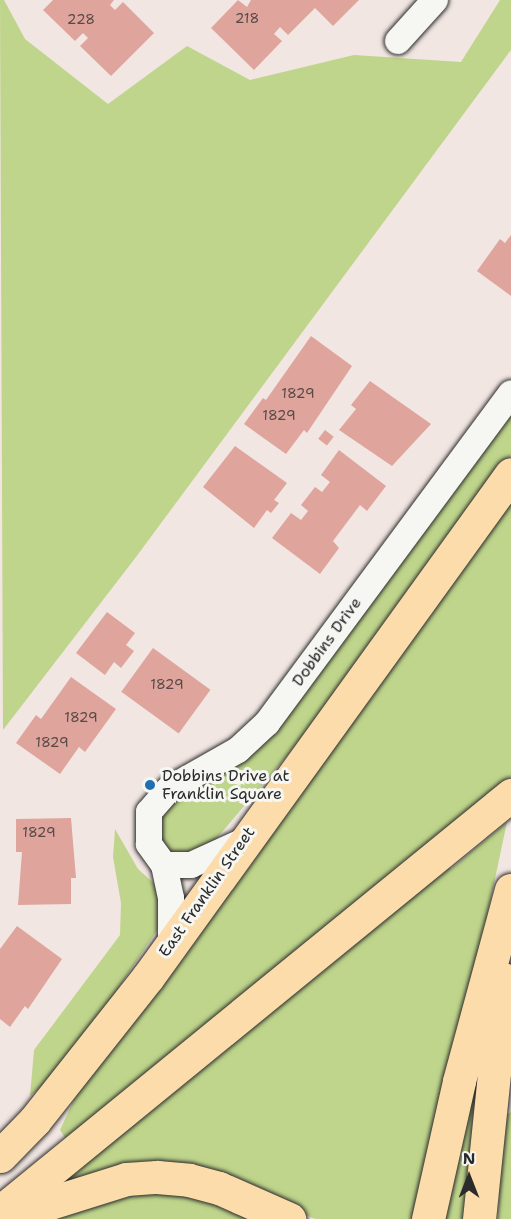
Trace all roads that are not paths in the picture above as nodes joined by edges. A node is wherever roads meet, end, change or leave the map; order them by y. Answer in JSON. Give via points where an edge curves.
{"nodes":[{"id":1,"x":435,"y":0,"type":"edge"},
{"id":2,"x":398,"y":41,"type":"dead end"},
{"id":3,"x":511,"y":393,"type":"edge"},
{"id":4,"x":511,"y":474,"type":"edge"},
{"id":5,"x":511,"y":795,"type":"edge"},
{"id":6,"x":242,"y":842,"type":"junction"},
{"id":7,"x":164,"y":866,"type":"junction"},
{"id":8,"x":511,"y":890,"type":"edge"},
{"id":9,"x":511,"y":911,"type":"edge"},
{"id":10,"x":171,"y":943,"type":"junction"},
{"id":11,"x":0,"y":1156,"type":"edge"},
{"id":12,"x":0,"y":1212,"type":"edge"},
{"id":13,"x":2,"y":1219,"type":"edge"},
{"id":14,"x":289,"y":1219,"type":"edge"},
{"id":15,"x":428,"y":1219,"type":"edge"},
{"id":16,"x":479,"y":1219,"type":"edge"}],
"edges":[{"from":1,"to":2,"type":"street"},
{"from":3,"to":7,"type":"street","name":"Dobbins Drive","via":[[267,723],[238,750],[182,780],[154,804],[147,836],[152,851]]},
{"from":4,"to":6,"type":"main road","name":"East Franklin Street"},
{"from":5,"to":12,"type":"main road"},
{"from":6,"to":7,"type":"street","via":[[191,865]]},
{"from":6,"to":10,"type":"main road","name":"East Franklin Street"},
{"from":7,"to":10,"type":"street","name":"Dobbins Drive","via":[[171,898]]},
{"from":8,"to":15,"type":"main road","via":[[459,1081]]},
{"from":9,"to":16,"type":"main road"},
{"from":10,"to":11,"type":"main road","name":"East Franklin Street","via":[[58,1092]]},
{"from":13,"to":14,"type":"main road","via":[[89,1189],[126,1179],[157,1177],[219,1188]]}]}
